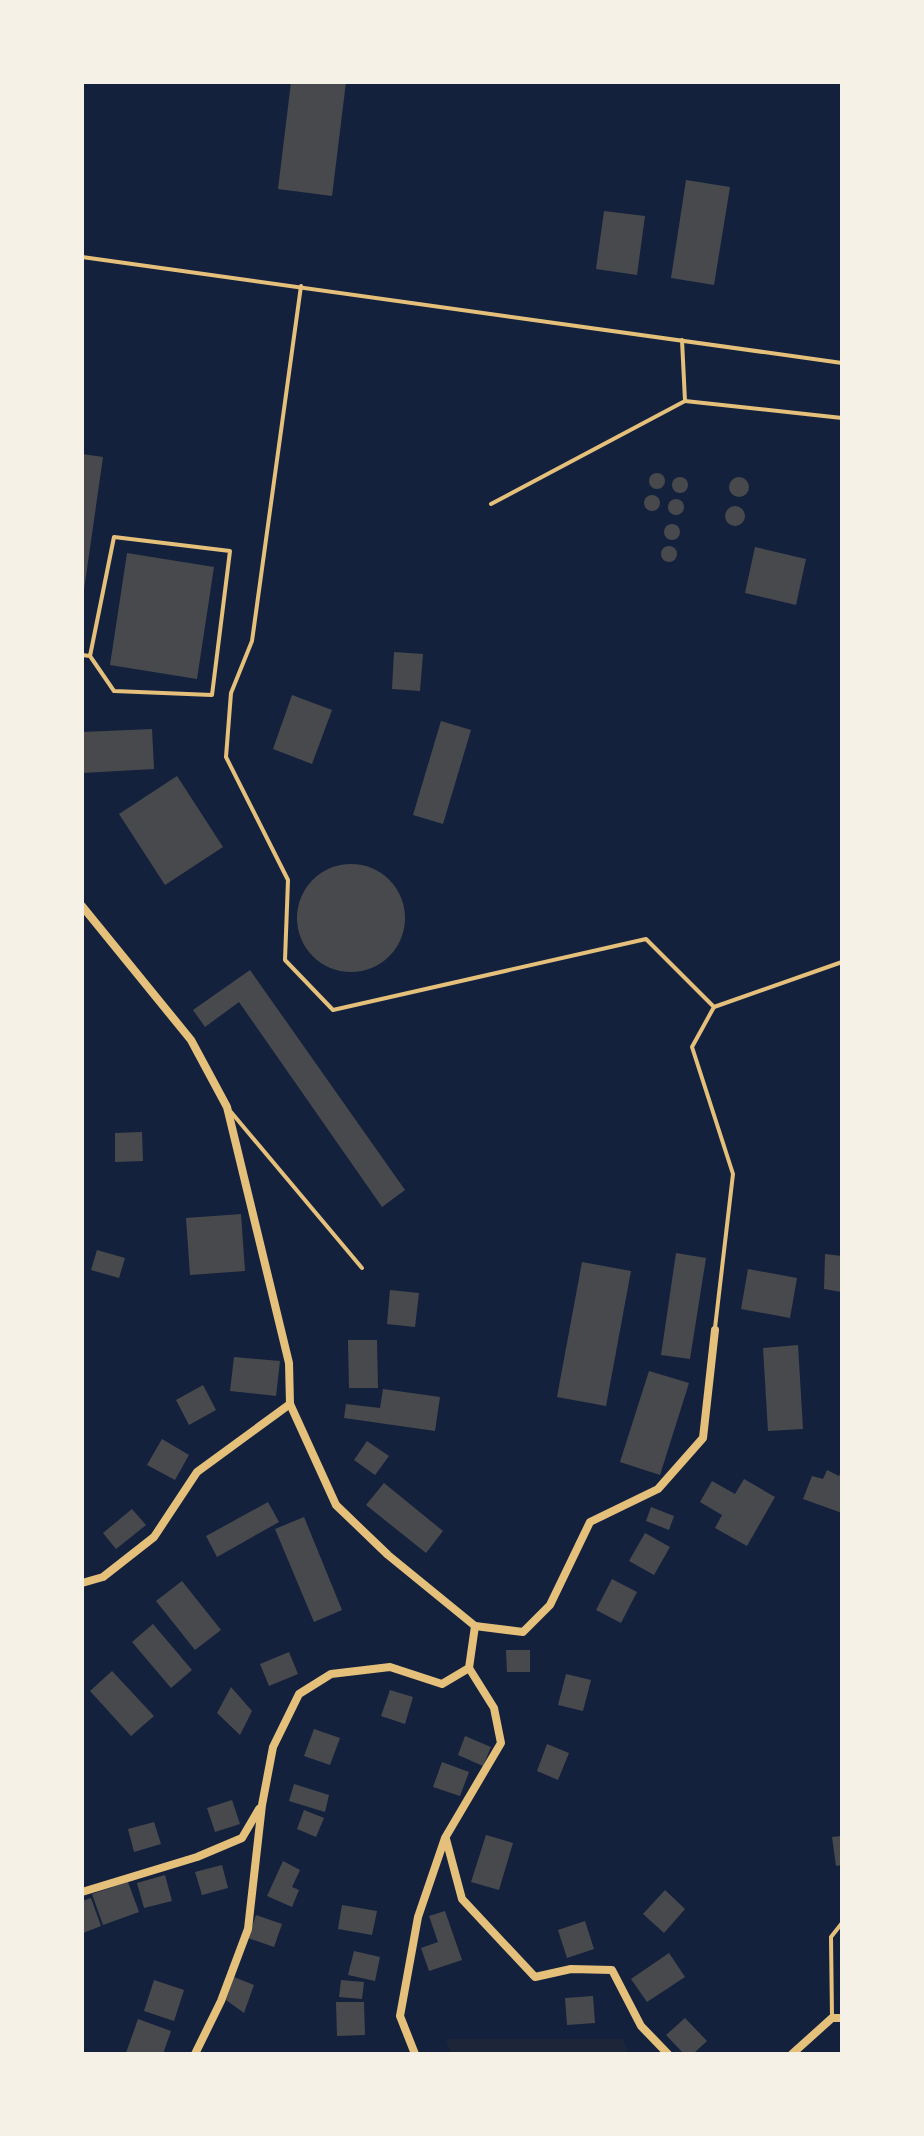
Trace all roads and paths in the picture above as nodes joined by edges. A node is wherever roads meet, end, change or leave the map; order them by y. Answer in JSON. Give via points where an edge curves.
{"nodes":[{"id":1,"x":82,"y":257,"type":"edge"},
{"id":2,"x":301,"y":286,"type":"junction"},
{"id":3,"x":682,"y":340,"type":"junction"},
{"id":4,"x":842,"y":363,"type":"edge"},
{"id":5,"x":685,"y":401,"type":"junction"},
{"id":6,"x":842,"y":418,"type":"edge"},
{"id":7,"x":491,"y":504,"type":"dead end"},
{"id":8,"x":82,"y":655,"type":"edge"},
{"id":9,"x":90,"y":656,"type":"junction"},
{"id":10,"x":82,"y":906,"type":"edge"},
{"id":11,"x":842,"y":962,"type":"edge"},
{"id":12,"x":714,"y":1007,"type":"junction"},
{"id":13,"x":227,"y":1107,"type":"junction"},
{"id":14,"x":362,"y":1268,"type":"dead end"},
{"id":15,"x":715,"y":1330,"type":"joint"},
{"id":16,"x":290,"y":1404,"type":"junction"},
{"id":17,"x":82,"y":1583,"type":"edge"},
{"id":18,"x":475,"y":1626,"type":"junction"},
{"id":19,"x":469,"y":1668,"type":"junction"},
{"id":20,"x":262,"y":1805,"type":"junction"},
{"id":21,"x":445,"y":1838,"type":"junction"},
{"id":22,"x":82,"y":1892,"type":"edge"},
{"id":23,"x":842,"y":1923,"type":"edge"},
{"id":24,"x":837,"y":2018,"type":"edge"},
{"id":25,"x":195,"y":2054,"type":"edge"},
{"id":26,"x":415,"y":2054,"type":"edge"},
{"id":27,"x":668,"y":2054,"type":"edge"},
{"id":28,"x":792,"y":2054,"type":"edge"}],
"edges":[{"from":1,"to":2,"type":"lane"},
{"from":2,"to":3,"type":"lane"},
{"from":2,"to":12,"type":"lane","via":[[252,641],[231,693],[226,757],[288,880],[285,960],[333,1010],[646,939]]},
{"from":3,"to":4,"type":"lane"},
{"from":3,"to":5,"type":"lane"},
{"from":5,"to":6,"type":"lane"},
{"from":5,"to":7,"type":"lane"},
{"from":8,"to":9,"type":"lane"},
{"from":9,"to":9,"type":"lane","via":[[114,537],[230,551],[212,695],[114,691]]},
{"from":10,"to":13,"type":"street","via":[[191,1040]]},
{"from":11,"to":12,"type":"lane"},
{"from":12,"to":15,"type":"lane","via":[[692,1047],[733,1174]]},
{"from":13,"to":14,"type":"lane"},
{"from":13,"to":16,"type":"street","via":[[289,1363]]},
{"from":15,"to":18,"type":"street","via":[[703,1438],[658,1489],[590,1522],[550,1605],[523,1632]]},
{"from":16,"to":17,"type":"street","via":[[197,1472],[154,1537],[103,1577]]},
{"from":16,"to":18,"type":"street","via":[[336,1505]]},
{"from":18,"to":19,"type":"street"},
{"from":19,"to":20,"type":"street","via":[[442,1684],[390,1667],[331,1674],[299,1694],[273,1747]]},
{"from":19,"to":21,"type":"street","via":[[494,1708],[501,1743]]},
{"from":20,"to":22,"type":"street","via":[[242,1838]]},
{"from":20,"to":25,"type":"street","via":[[248,1929]]},
{"from":21,"to":26,"type":"street","via":[[418,1917],[404,1986],[400,2016]]},
{"from":21,"to":27,"type":"street","via":[[462,1899],[535,1977],[571,1969],[612,1970],[641,2026]]},
{"from":23,"to":24,"type":"lane","via":[[831,1937]]},
{"from":24,"to":28,"type":"street"}]}
